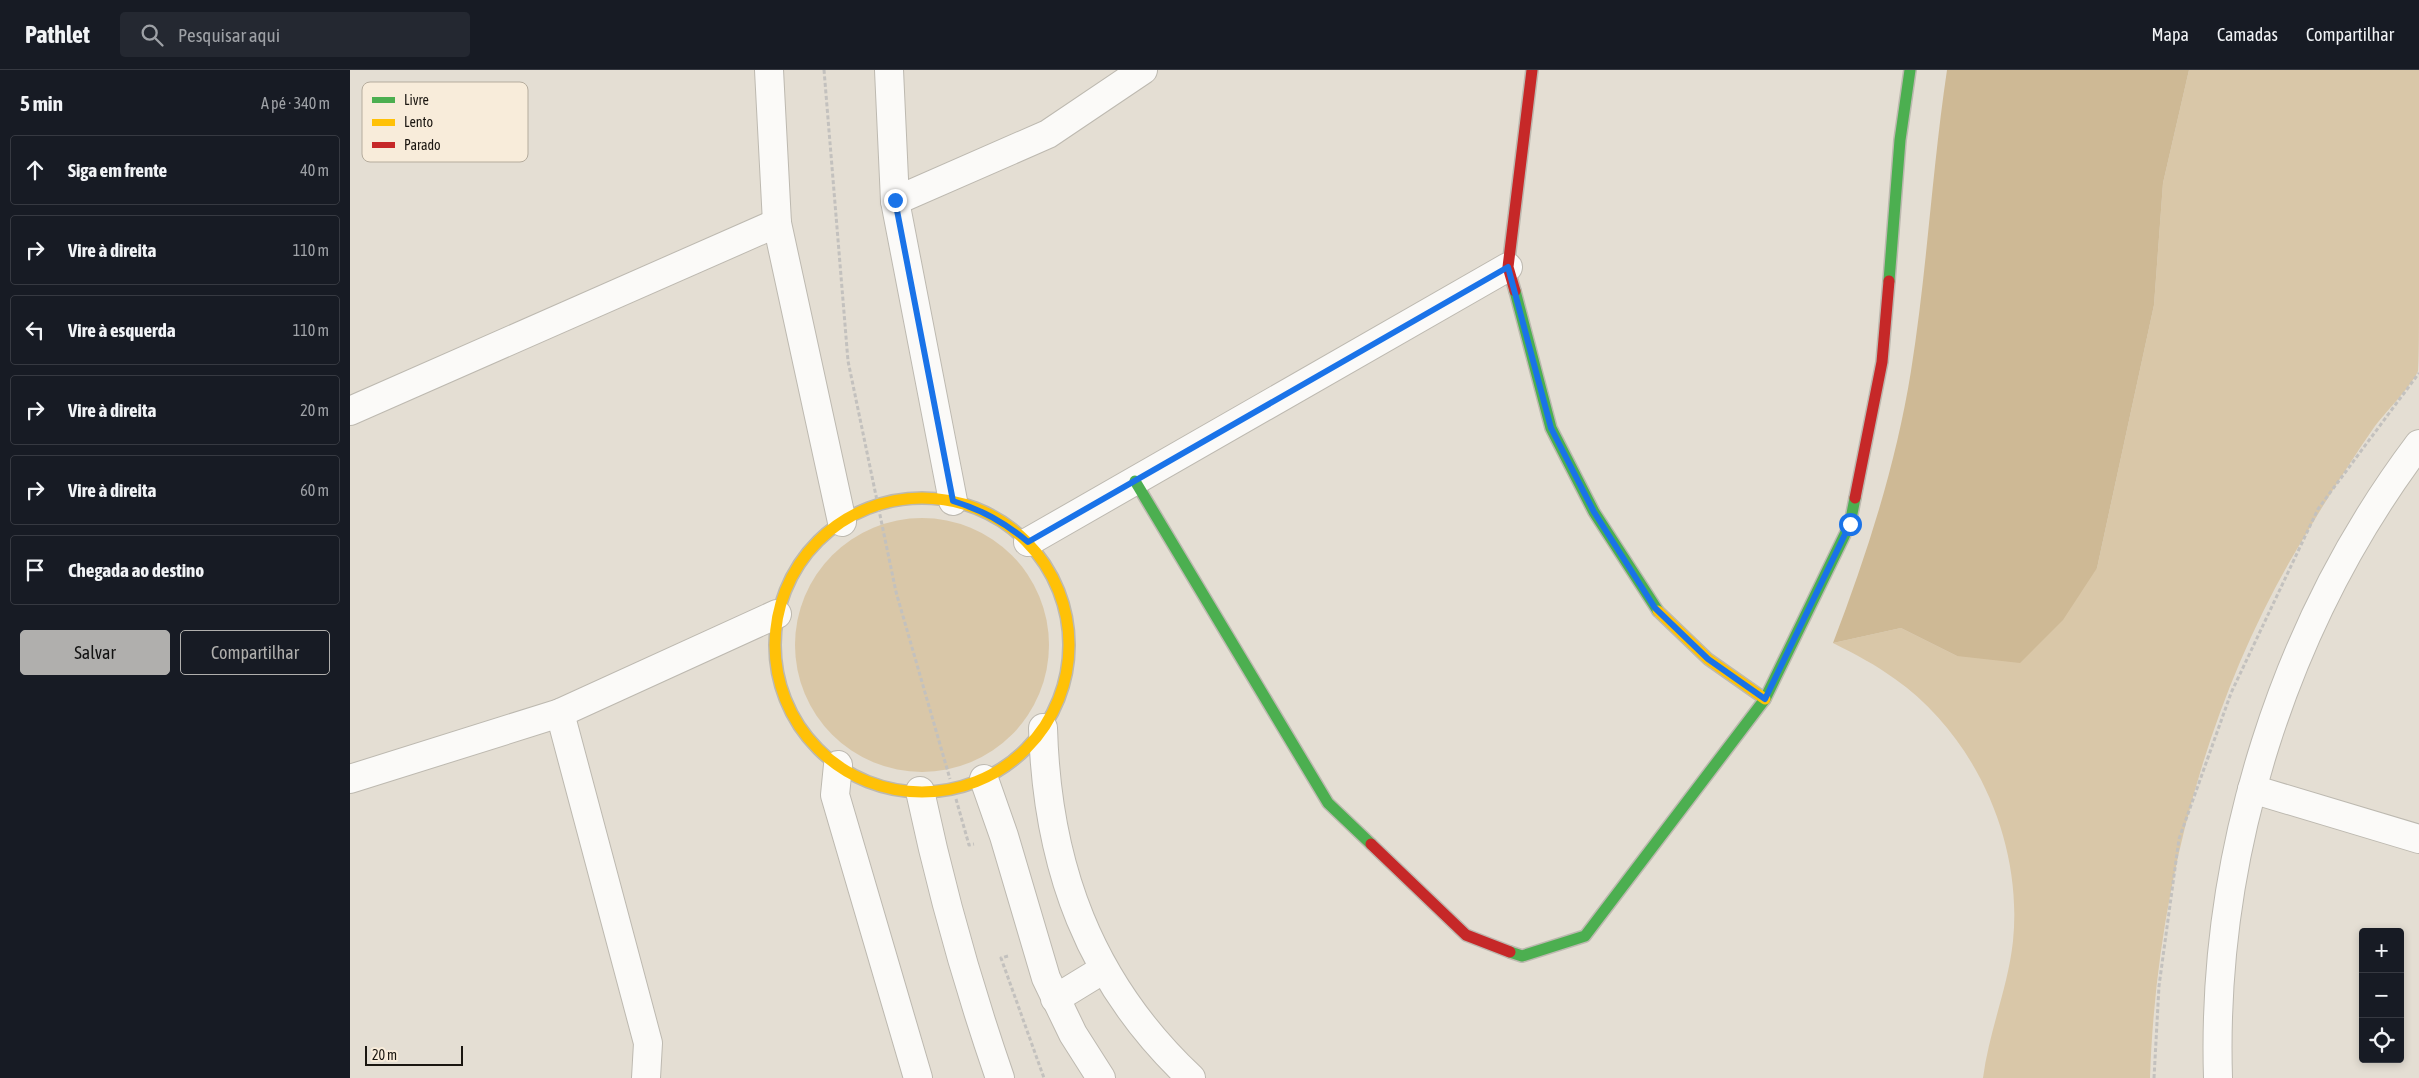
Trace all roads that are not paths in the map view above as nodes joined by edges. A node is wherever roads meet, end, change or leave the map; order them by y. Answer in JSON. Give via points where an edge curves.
{"nodes":[{"id":1,"x":889,"y":70,"type":"edge"},
{"id":2,"x":1144,"y":70,"type":"edge"},
{"id":3,"x":1532,"y":70,"type":"edge"},
{"id":4,"x":1910,"y":70,"type":"edge"},
{"id":5,"x":770,"y":71,"type":"edge"},
{"id":6,"x":895,"y":200,"type":"junction"},
{"id":7,"x":777,"y":223,"type":"junction"},
{"id":8,"x":1508,"y":267,"type":"junction"},
{"id":9,"x":350,"y":411,"type":"edge"},
{"id":10,"x":2414,"y":459,"type":"edge"},
{"id":11,"x":1135,"y":481,"type":"junction"},
{"id":12,"x":953,"y":501,"type":"junction"},
{"id":13,"x":842,"y":522,"type":"junction"},
{"id":14,"x":1028,"y":542,"type":"junction"},
{"id":15,"x":777,"y":614,"type":"junction"},
{"id":16,"x":1765,"y":699,"type":"junction"},
{"id":17,"x":560,"y":713,"type":"junction"},
{"id":18,"x":1043,"y":728,"type":"junction"},
{"id":19,"x":838,"y":765,"type":"junction"},
{"id":20,"x":350,"y":779,"type":"edge"},
{"id":21,"x":984,"y":779,"type":"junction"},
{"id":22,"x":2252,"y":789,"type":"junction"},
{"id":23,"x":920,"y":791,"type":"junction"},
{"id":24,"x":2419,"y":839,"type":"edge"},
{"id":25,"x":1104,"y":969,"type":"junction"},
{"id":26,"x":1055,"y":999,"type":"junction"},
{"id":27,"x":646,"y":1078,"type":"edge"},
{"id":28,"x":918,"y":1078,"type":"edge"},
{"id":29,"x":1000,"y":1078,"type":"edge"},
{"id":30,"x":1101,"y":1078,"type":"edge"},
{"id":31,"x":1191,"y":1078,"type":"edge"},
{"id":32,"x":2218,"y":1078,"type":"edge"}],
"edges":[{"from":1,"to":6,"type":"street"},
{"from":2,"to":6,"type":"street","via":[[1048,134]]},
{"from":3,"to":8,"type":"street"},
{"from":4,"to":16,"type":"street","via":[[1900,140],[1882,362],[1850,524]]},
{"from":5,"to":7,"type":"street"},
{"from":6,"to":12,"type":"street"},
{"from":7,"to":9,"type":"street"},
{"from":7,"to":13,"type":"street"},
{"from":8,"to":11,"type":"street"},
{"from":8,"to":16,"type":"street","via":[[1551,428],[1594,512],[1655,608],[1708,659]]},
{"from":10,"to":22,"type":"street","via":[[2365,523],[2330,587],[2280,703]]},
{"from":11,"to":14,"type":"street"},
{"from":11,"to":16,"type":"street","via":[[1328,803],[1466,935],[1522,956],[1585,936]]},
{"from":12,"to":13,"type":"street","via":[[895,500]]},
{"from":12,"to":14,"type":"street","via":[[989,514]]},
{"from":13,"to":15,"type":"street","via":[[800,561]]},
{"from":14,"to":18,"type":"street","via":[[1055,582],[1067,618],[1069,647],[1066,675]]},
{"from":15,"to":17,"type":"street"},
{"from":15,"to":19,"type":"street","via":[[774,642],[777,671],[785,699],[798,724],[816,747]]},
{"from":17,"to":20,"type":"street"},
{"from":17,"to":27,"type":"street","via":[[648,1042]]},
{"from":18,"to":21,"type":"street","via":[[1024,750]]},
{"from":18,"to":25,"type":"street","via":[[1048,803],[1057,852],[1079,916]]},
{"from":19,"to":23,"type":"street","via":[[863,779],[891,788]]},
{"from":19,"to":28,"type":"street","via":[[835,795]]},
{"from":21,"to":23,"type":"street","via":[[952,788]]},
{"from":21,"to":26,"type":"street"},
{"from":22,"to":24,"type":"street"},
{"from":22,"to":32,"type":"street","via":[[2236,860],[2225,932],[2219,1004]]},
{"from":23,"to":29,"type":"street","via":[[959,954]]},
{"from":25,"to":26,"type":"street"},
{"from":25,"to":31,"type":"street","via":[[1157,1042]]},
{"from":26,"to":30,"type":"street"}]}
